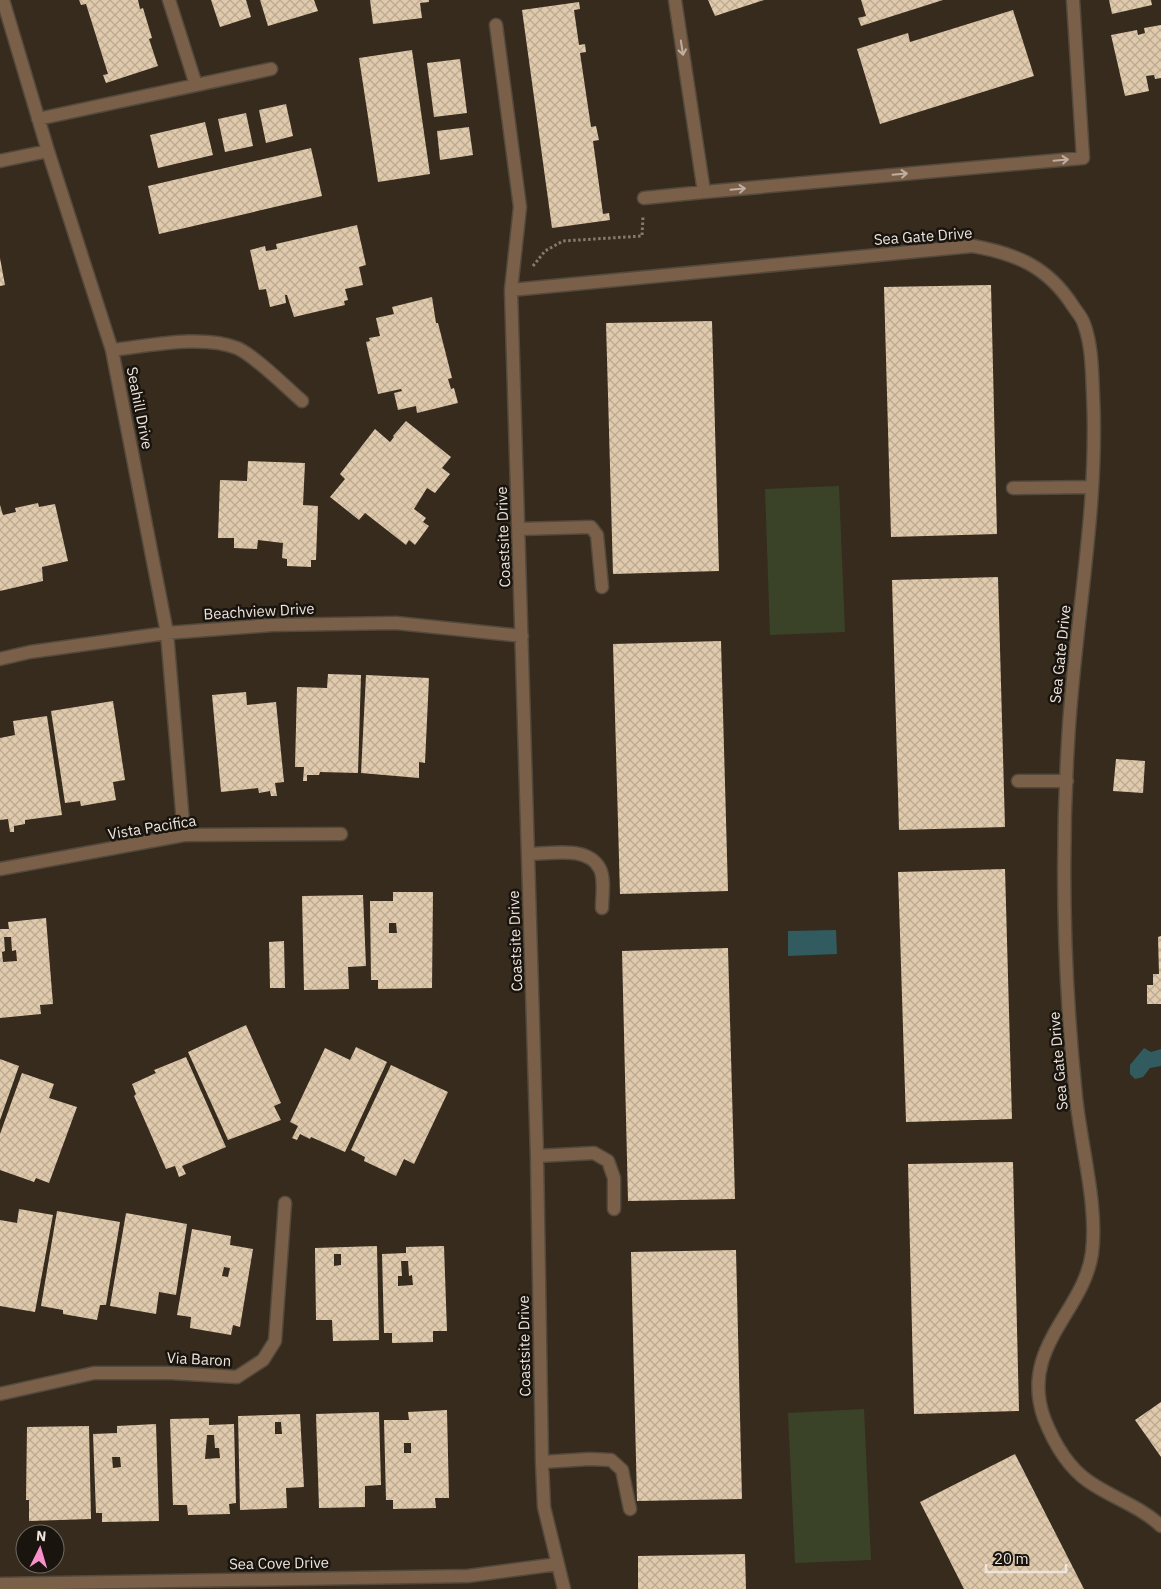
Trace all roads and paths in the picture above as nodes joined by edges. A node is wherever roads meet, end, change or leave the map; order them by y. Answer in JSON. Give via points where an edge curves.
{"nodes":[{"id":1,"x":3,"y":0,"type":"edge"},
{"id":2,"x":169,"y":0,"type":"edge"},
{"id":3,"x":674,"y":0,"type":"edge"},
{"id":4,"x":1073,"y":0,"type":"edge"},
{"id":5,"x":496,"y":25,"type":"dead end"},
{"id":6,"x":271,"y":69,"type":"dead end"},
{"id":7,"x":196,"y":85,"type":"junction"},
{"id":8,"x":38,"y":119,"type":"junction"},
{"id":9,"x":48,"y":151,"type":"junction"},
{"id":10,"x":0,"y":161,"type":"edge"},
{"id":11,"x":704,"y":192,"type":"junction"},
{"id":12,"x":644,"y":198,"type":"joint"},
{"id":13,"x":545,"y":251,"type":"dead end"},
{"id":14,"x":511,"y":290,"type":"junction"},
{"id":15,"x":112,"y":350,"type":"junction"},
{"id":16,"x":302,"y":401,"type":"dead end"},
{"id":17,"x":1092,"y":487,"type":"junction"},
{"id":18,"x":1013,"y":488,"type":"dead end"},
{"id":19,"x":519,"y":529,"type":"junction"},
{"id":20,"x":602,"y":587,"type":"dead end"},
{"id":21,"x":167,"y":633,"type":"junction"},
{"id":22,"x":522,"y":636,"type":"junction"},
{"id":23,"x":0,"y":659,"type":"edge"},
{"id":24,"x":1018,"y":781,"type":"dead end"},
{"id":25,"x":1067,"y":781,"type":"junction"},
{"id":26,"x":341,"y":834,"type":"dead end"},
{"id":27,"x":184,"y":835,"type":"junction"},
{"id":28,"x":528,"y":854,"type":"junction"},
{"id":29,"x":0,"y":869,"type":"edge"},
{"id":30,"x":602,"y":908,"type":"dead end"},
{"id":31,"x":537,"y":1156,"type":"junction"},
{"id":32,"x":285,"y":1203,"type":"dead end"},
{"id":33,"x":614,"y":1209,"type":"dead end"},
{"id":34,"x":0,"y":1394,"type":"edge"},
{"id":35,"x":542,"y":1462,"type":"junction"},
{"id":36,"x":630,"y":1509,"type":"dead end"},
{"id":37,"x":1161,"y":1526,"type":"edge"},
{"id":38,"x":558,"y":1564,"type":"junction"},
{"id":39,"x":0,"y":1584,"type":"edge"},
{"id":40,"x":564,"y":1589,"type":"edge"}],
"edges":[{"from":1,"to":8,"type":"street","name":"Seahill Drive"},
{"from":2,"to":7,"type":"street"},
{"from":3,"to":11,"type":"street","one_way":true},
{"from":11,"to":4,"type":"street","one_way":true,"via":[[1083,158]]},
{"from":5,"to":14,"type":"street","name":"Coastsite Drive","via":[[520,207]]},
{"from":6,"to":7,"type":"street"},
{"from":7,"to":8,"type":"street"},
{"from":8,"to":9,"type":"street","name":"Seahill Drive"},
{"from":9,"to":10,"type":"street"},
{"from":9,"to":15,"type":"street","name":"Seahill Drive"},
{"from":11,"to":12,"type":"street"},
{"from":12,"to":13,"type":"path","via":[[642,236],[563,241]]},
{"from":14,"to":17,"type":"street","name":"Sea Gate Drive","via":[[973,246],[1002,251],[1028,262],[1061,287],[1084,323],[1091,364],[1095,426]]},
{"from":14,"to":19,"type":"street","name":"Coastsite Drive"},
{"from":15,"to":16,"type":"street","via":[[211,342],[238,348]]},
{"from":15,"to":21,"type":"street","name":"Seahill Drive"},
{"from":17,"to":18,"type":"street"},
{"from":17,"to":25,"type":"street","name":"Sea Gate Drive"},
{"from":19,"to":20,"type":"street","via":[[590,527],[596,535]]},
{"from":19,"to":22,"type":"street","name":"Coastsite Drive"},
{"from":21,"to":22,"type":"street","name":"Beachview Drive","via":[[272,625],[396,623]]},
{"from":21,"to":23,"type":"street","name":"Beachview Drive"},
{"from":21,"to":27,"type":"street","name":"Seahill Drive"},
{"from":22,"to":28,"type":"street","name":"Coastsite Drive"},
{"from":24,"to":25,"type":"street"},
{"from":25,"to":37,"type":"street","name":"Sea Gate Drive","via":[[1066,958],[1076,1097],[1093,1224],[1092,1254],[1084,1284],[1050,1338],[1039,1388],[1043,1416],[1060,1451],[1086,1480],[1151,1516]]},
{"from":26,"to":27,"type":"street","name":"Vista Pacifica"},
{"from":27,"to":29,"type":"street","name":"Vista Pacifica"},
{"from":28,"to":30,"type":"street","via":[[576,853],[590,857],[601,870]]},
{"from":28,"to":31,"type":"street","name":"Coastsite Drive"},
{"from":31,"to":33,"type":"street","via":[[594,1153],[608,1161],[614,1178]]},
{"from":31,"to":35,"type":"street","name":"Coastsite Drive"},
{"from":32,"to":34,"type":"street","name":"Via Baron","via":[[275,1341],[263,1360],[244,1373],[237,1377],[94,1373]]},
{"from":35,"to":36,"type":"street","via":[[611,1460],[622,1470]]},
{"from":35,"to":38,"type":"street","name":"Coastsite Drive","via":[[544,1508]]},
{"from":38,"to":39,"type":"street","name":"Sea Cove Drive","via":[[468,1576]]},
{"from":38,"to":40,"type":"street","name":"Coastsite Drive"}]}
